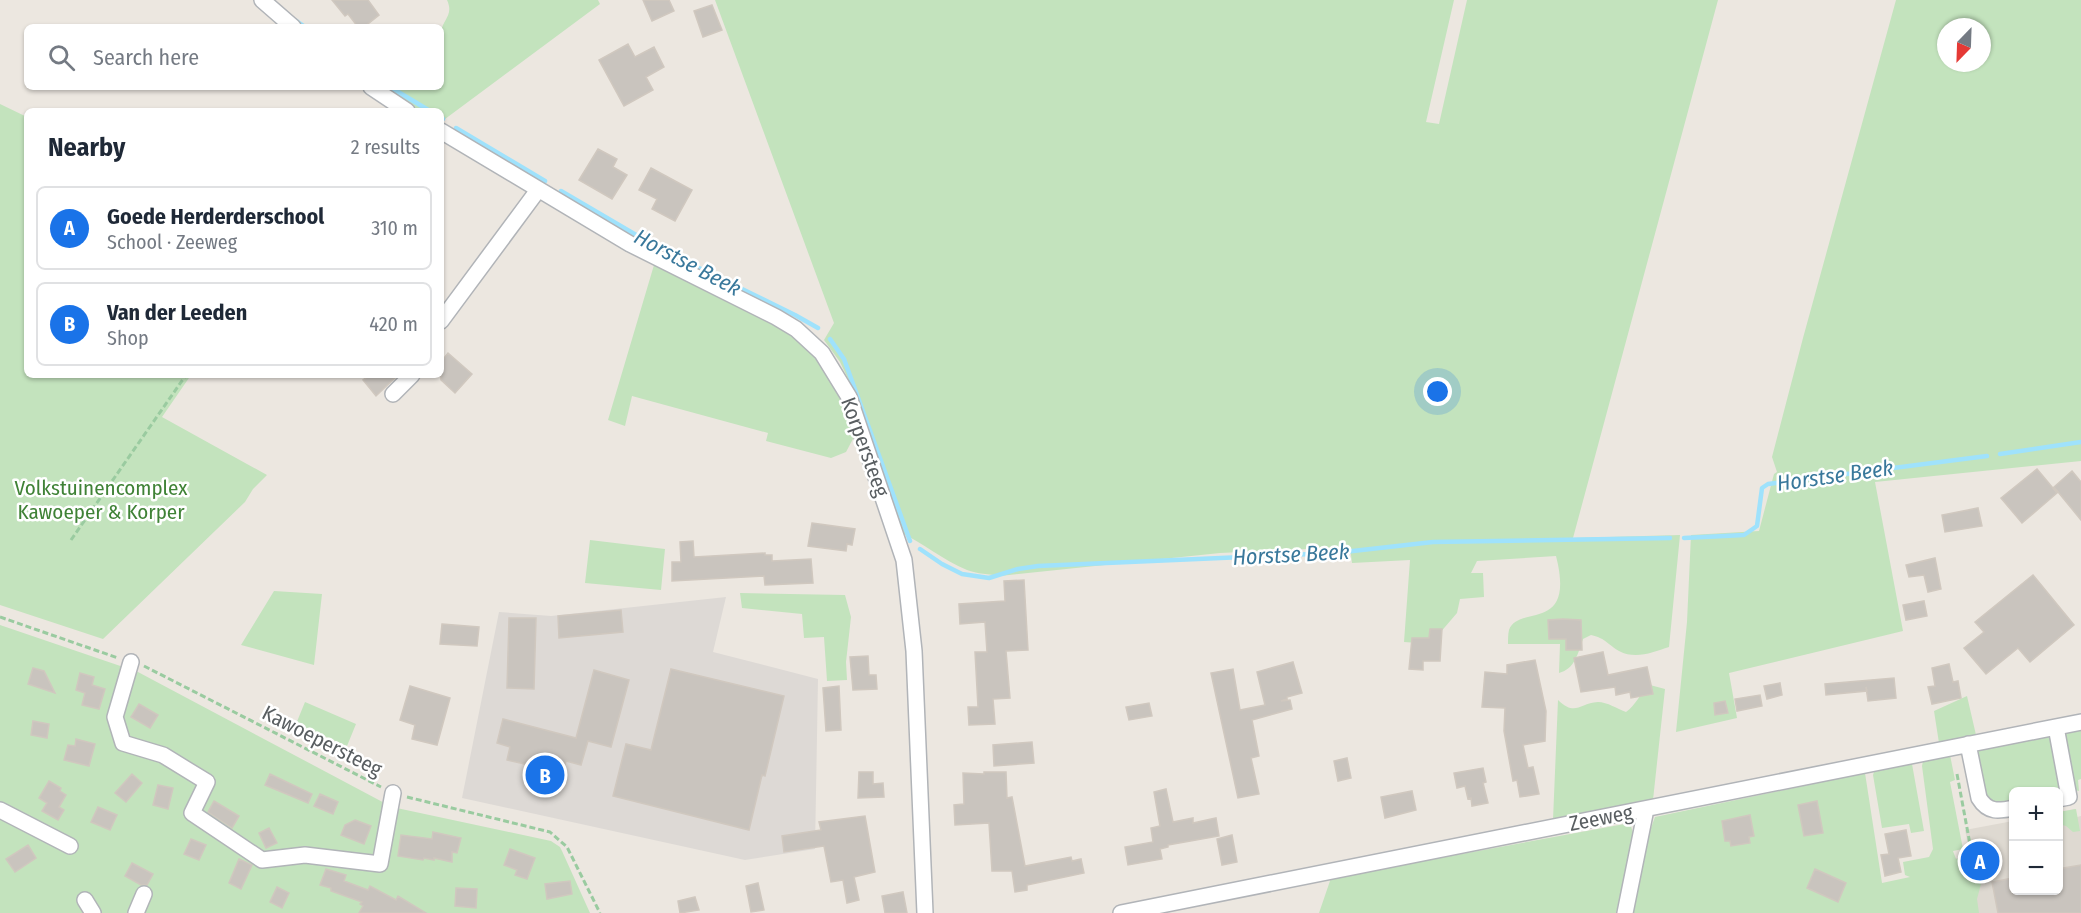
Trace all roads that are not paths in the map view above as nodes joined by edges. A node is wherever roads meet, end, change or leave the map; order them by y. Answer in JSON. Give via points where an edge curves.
{"nodes":[{"id":1,"x":262,"y":0,"type":"edge"},
{"id":2,"x":290,"y":24,"type":"edge"},
{"id":3,"x":376,"y":90,"type":"edge"},
{"id":4,"x":402,"y":108,"type":"edge"},
{"id":5,"x":444,"y":133,"type":"edge"},
{"id":6,"x":538,"y":190,"type":"junction"},
{"id":7,"x":444,"y":317,"type":"edge"},
{"id":8,"x":409,"y":378,"type":"edge"},
{"id":9,"x":393,"y":394,"type":"dead end"},
{"id":10,"x":131,"y":662,"type":"road end"},
{"id":11,"x":2081,"y":722,"type":"edge"},
{"id":12,"x":2056,"y":727,"type":"junction"},
{"id":13,"x":1968,"y":744,"type":"junction"},
{"id":14,"x":393,"y":793,"type":"road end"},
{"id":15,"x":2063,"y":798,"type":"edge"},
{"id":16,"x":2009,"y":808,"type":"edge"},
{"id":17,"x":1646,"y":809,"type":"junction"},
{"id":18,"x":0,"y":810,"type":"edge"},
{"id":19,"x":70,"y":846,"type":"dead end"},
{"id":20,"x":144,"y":894,"type":"dead end"},
{"id":21,"x":136,"y":913,"type":"edge"},
{"id":22,"x":925,"y":913,"type":"edge"},
{"id":23,"x":1121,"y":913,"type":"edge"},
{"id":24,"x":1625,"y":913,"type":"edge"}],
"edges":[{"from":1,"to":2,"type":"street"},
{"from":3,"to":4,"type":"street"},
{"from":5,"to":6,"type":"street","name":"Korpersteeg"},
{"from":6,"to":7,"type":"street"},
{"from":6,"to":22,"type":"street","name":"Korpersteeg","via":[[630,244],[796,329],[822,353],[849,397],[904,560],[914,651]]},
{"from":8,"to":9,"type":"street"},
{"from":10,"to":14,"type":"street","via":[[115,717],[123,743],[163,755],[207,782],[192,813],[262,860],[305,855],[380,864]]},
{"from":11,"to":12,"type":"street","name":"Zeeweg"},
{"from":12,"to":13,"type":"street","name":"Zeeweg"},
{"from":12,"to":15,"type":"street","via":[[2069,797]]},
{"from":13,"to":16,"type":"street","via":[[1982,803],[1994,810]]},
{"from":13,"to":17,"type":"street","name":"Zeeweg"},
{"from":17,"to":23,"type":"street","name":"Zeeweg"},
{"from":17,"to":24,"type":"street"},
{"from":18,"to":19,"type":"street"},
{"from":20,"to":21,"type":"street"}]}
